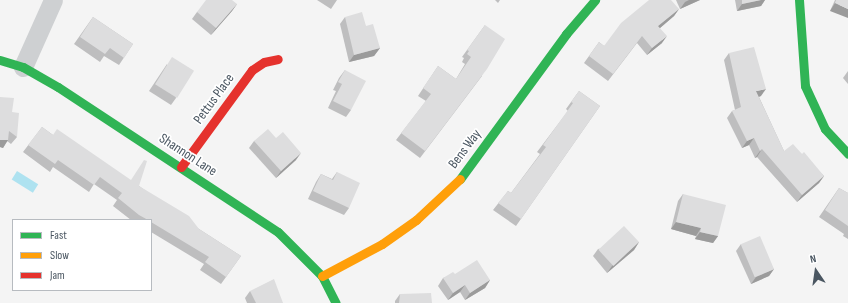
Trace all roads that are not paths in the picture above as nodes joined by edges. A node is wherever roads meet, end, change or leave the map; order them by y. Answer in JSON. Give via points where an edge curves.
{"nodes":[{"id":1,"x":52,"y":0,"type":"edge"},
{"id":2,"x":799,"y":0,"type":"edge"},
{"id":3,"x":586,"y":3,"type":"edge"},
{"id":4,"x":278,"y":59,"type":"dead end"},
{"id":5,"x":0,"y":60,"type":"edge"},
{"id":6,"x":23,"y":67,"type":"junction"},
{"id":7,"x":848,"y":154,"type":"edge"},
{"id":8,"x":181,"y":167,"type":"junction"},
{"id":9,"x":322,"y":276,"type":"junction"},
{"id":10,"x":336,"y":303,"type":"edge"}],
"edges":[{"from":1,"to":6,"type":"street"},
{"from":2,"to":7,"type":"street","via":[[800,57],[805,86],[825,129]]},
{"from":3,"to":9,"type":"street","name":"Bens Way","via":[[454,187],[416,220],[382,244]]},
{"from":4,"to":8,"type":"street","name":"Pettus Place","via":[[264,62],[252,70]]},
{"from":5,"to":6,"type":"street","name":"Shannon Lane"},
{"from":6,"to":8,"type":"street","name":"Shannon Lane"},
{"from":8,"to":9,"type":"street","name":"Shannon Lane","via":[[278,232]]},
{"from":9,"to":10,"type":"street","name":"Shannon Lane"}]}
